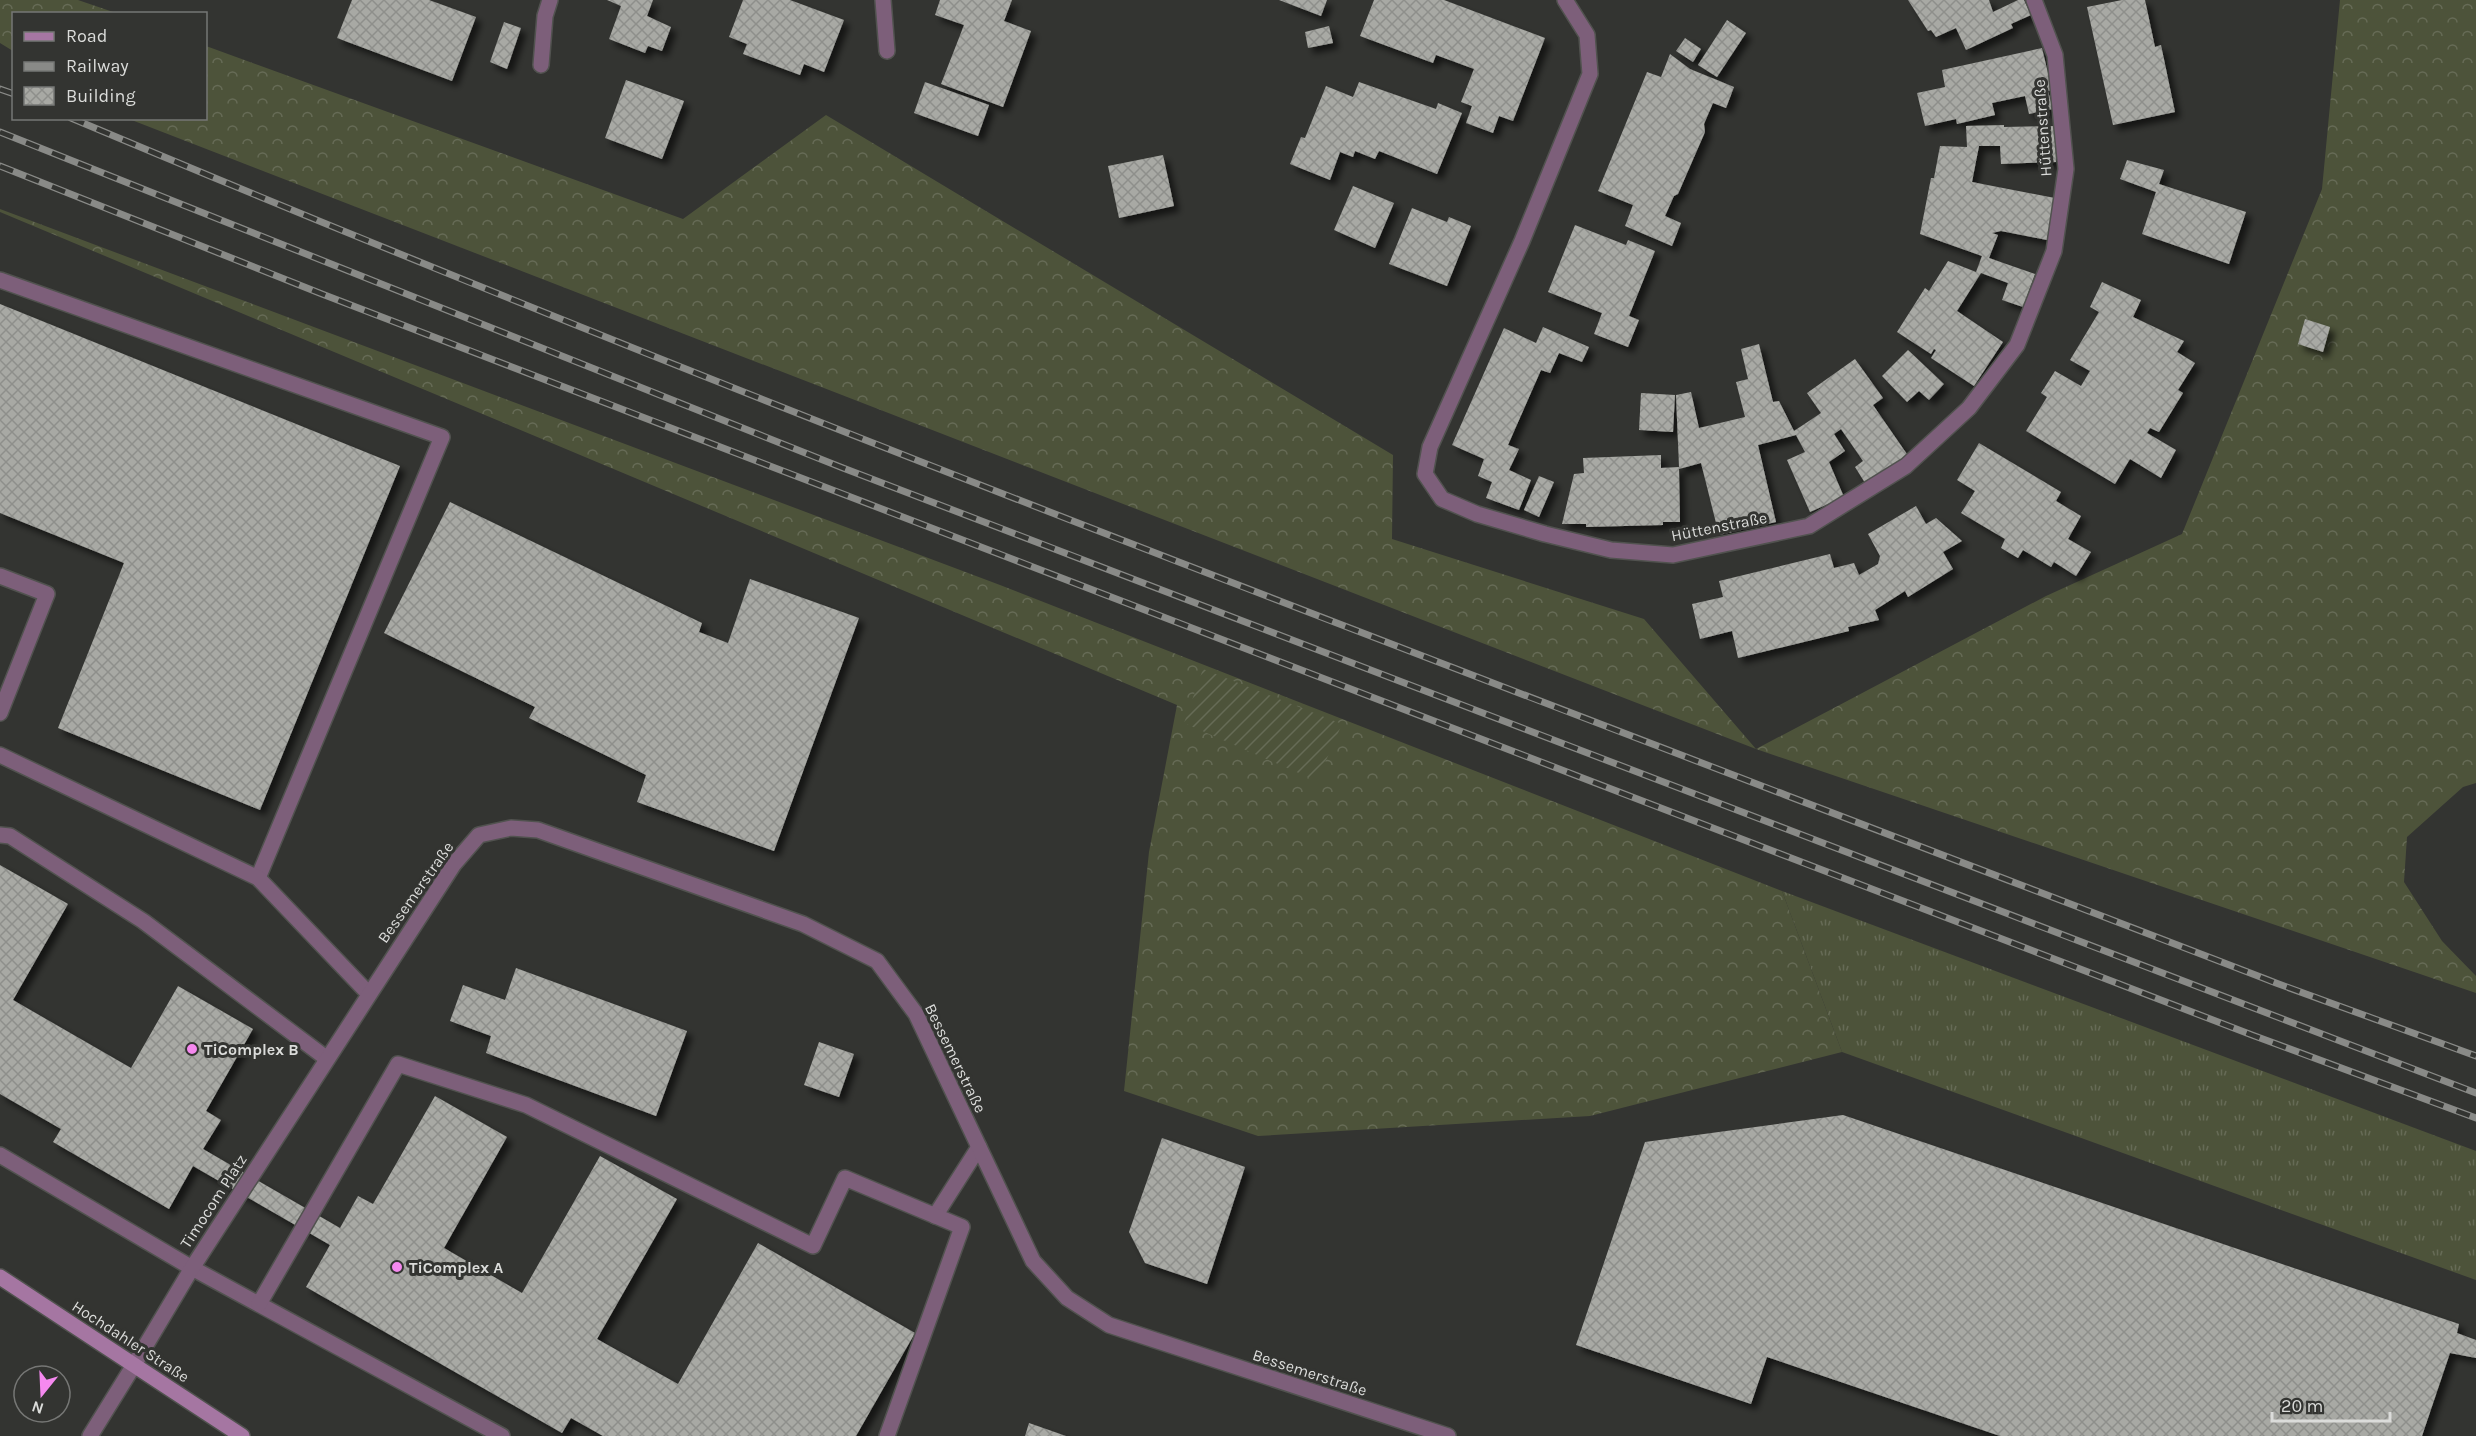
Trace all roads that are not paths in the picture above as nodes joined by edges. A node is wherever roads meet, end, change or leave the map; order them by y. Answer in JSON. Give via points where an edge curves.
{"nodes":[{"id":1,"x":550,"y":0,"type":"edge"},
{"id":2,"x":883,"y":0,"type":"edge"},
{"id":3,"x":1565,"y":0,"type":"edge"},
{"id":4,"x":2034,"y":0,"type":"edge"},
{"id":5,"x":887,"y":51,"type":"dead end"},
{"id":6,"x":541,"y":65,"type":"dead end"},
{"id":7,"x":0,"y":280,"type":"edge"},
{"id":8,"x":0,"y":576,"type":"edge"},
{"id":9,"x":0,"y":713,"type":"edge"},
{"id":10,"x":0,"y":755,"type":"edge"},
{"id":11,"x":0,"y":835,"type":"edge"},
{"id":12,"x":258,"y":878,"type":"junction"},
{"id":13,"x":368,"y":993,"type":"junction"},
{"id":14,"x":326,"y":1058,"type":"junction"},
{"id":15,"x":979,"y":1147,"type":"junction"},
{"id":16,"x":0,"y":1155,"type":"edge"},
{"id":17,"x":934,"y":1216,"type":"junction"},
{"id":18,"x":192,"y":1268,"type":"junction"},
{"id":19,"x":0,"y":1277,"type":"edge"},
{"id":20,"x":259,"y":1304,"type":"junction"},
{"id":21,"x":134,"y":1365,"type":"junction"},
{"id":22,"x":90,"y":1436,"type":"edge"},
{"id":23,"x":242,"y":1436,"type":"edge"},
{"id":24,"x":502,"y":1436,"type":"edge"},
{"id":25,"x":887,"y":1436,"type":"edge"},
{"id":26,"x":1449,"y":1436,"type":"edge"}],
"edges":[{"from":1,"to":6,"type":"street"},
{"from":2,"to":5,"type":"street"},
{"from":3,"to":4,"type":"street","name":"Hüttenstraße","via":[[1587,35],[1590,74],[1522,241],[1430,447],[1425,474],[1443,499],[1477,514],[1611,550],[1673,555],[1809,526],[1906,466],[1969,408],[2017,345],[2054,251],[2066,168],[2055,55]]},
{"from":7,"to":12,"type":"street","via":[[442,437]]},
{"from":8,"to":9,"type":"street","via":[[47,594]]},
{"from":10,"to":12,"type":"street"},
{"from":11,"to":14,"type":"street","via":[[10,836],[143,921]]},
{"from":12,"to":13,"type":"street"},
{"from":13,"to":14,"type":"street","name":"Bessemerstraße"},
{"from":13,"to":15,"type":"street","name":"Bessemerstraße","via":[[454,864],[479,835],[510,828],[538,830],[803,924],[877,961],[916,1014]]},
{"from":14,"to":18,"type":"street","name":"Timocom Platz"},
{"from":15,"to":17,"type":"street"},
{"from":15,"to":26,"type":"street","name":"Bessemerstraße","via":[[1033,1261],[1067,1298],[1101,1319]]},
{"from":16,"to":18,"type":"street"},
{"from":17,"to":20,"type":"street","via":[[845,1178],[813,1246],[526,1105],[398,1064]]},
{"from":17,"to":25,"type":"street","via":[[962,1227]]},
{"from":18,"to":20,"type":"street"},
{"from":18,"to":21,"type":"street","name":"Timocom Platz"},
{"from":19,"to":21,"type":"main road","name":"Hochdahler Straße"},
{"from":20,"to":24,"type":"street"},
{"from":21,"to":22,"type":"street","name":"Timocom Platz"},
{"from":21,"to":23,"type":"main road","name":"Hochdahler Straße"}]}
